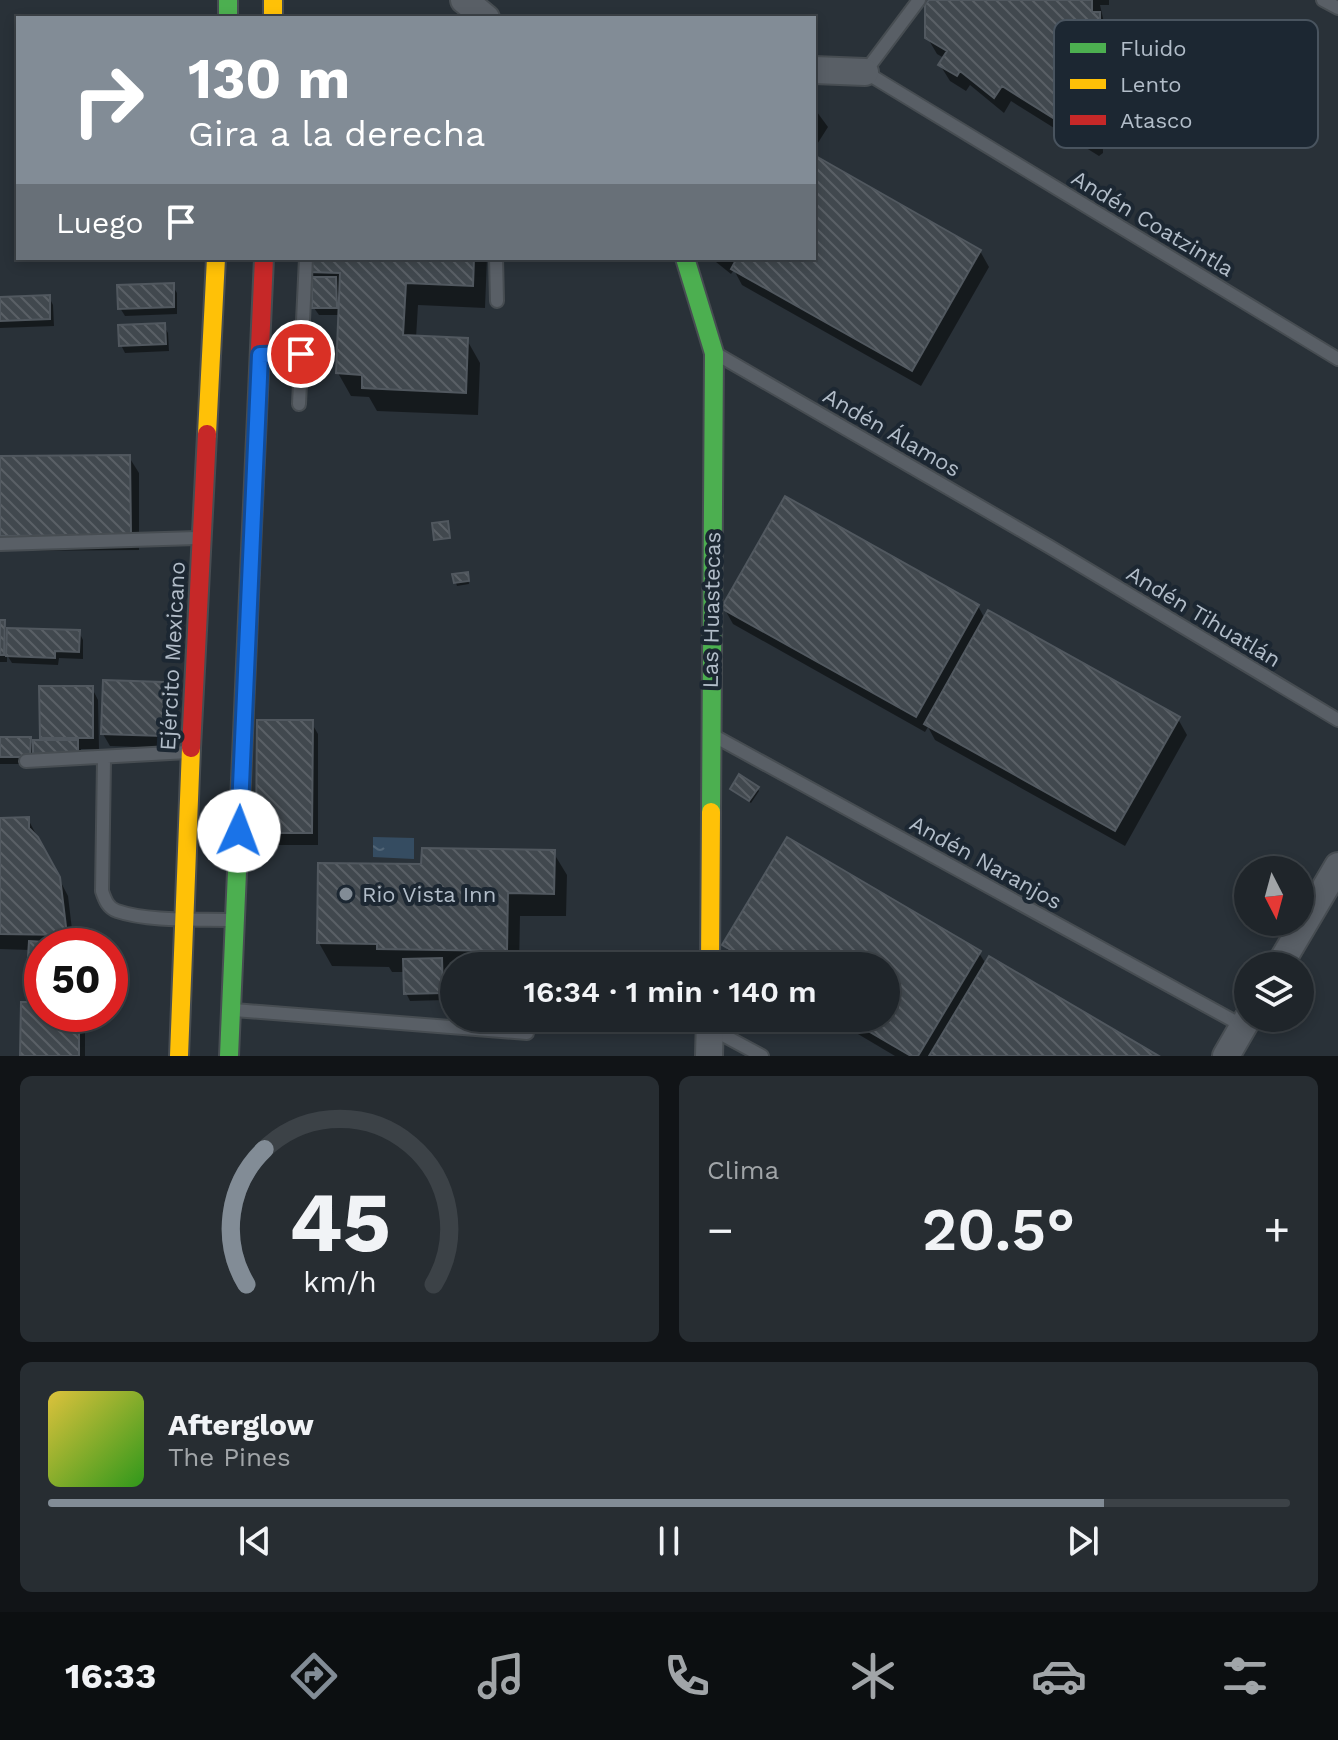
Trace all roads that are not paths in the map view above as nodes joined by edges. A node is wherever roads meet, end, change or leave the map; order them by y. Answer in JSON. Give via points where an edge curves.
{"nodes":[{"id":1,"x":464,"y":0,"type":"edge"},
{"id":2,"x":919,"y":0,"type":"edge"},
{"id":3,"x":1323,"y":0,"type":"edge"},
{"id":4,"x":1338,"y":8,"type":"edge"},
{"id":5,"x":484,"y":16,"type":"edge"},
{"id":6,"x":816,"y":70,"type":"edge"},
{"id":7,"x":865,"y":72,"type":"junction"},
{"id":8,"x":216,"y":260,"type":"edge"},
{"id":9,"x":264,"y":260,"type":"edge"},
{"id":10,"x":306,"y":260,"type":"edge"},
{"id":11,"x":496,"y":260,"type":"edge"},
{"id":12,"x":686,"y":260,"type":"edge"},
{"id":13,"x":497,"y":301,"type":"dead end"},
{"id":14,"x":714,"y":353,"type":"junction"},
{"id":15,"x":301,"y":354,"type":"junction"},
{"id":16,"x":260,"y":355,"type":"junction"},
{"id":17,"x":1338,"y":359,"type":"edge"},
{"id":18,"x":299,"y":404,"type":"dead end"},
{"id":19,"x":202,"y":538,"type":"junction"},
{"id":20,"x":0,"y":544,"type":"edge"},
{"id":21,"x":1050,"y":547,"type":"joint"},
{"id":22,"x":199,"y":592,"type":"junction"},
{"id":23,"x":250,"y":594,"type":"junction"},
{"id":24,"x":1338,"y":720,"type":"edge"},
{"id":25,"x":709,"y":733,"type":"junction"},
{"id":26,"x":191,"y":752,"type":"junction"},
{"id":27,"x":104,"y":760,"type":"junction"},
{"id":28,"x":26,"y":761,"type":"dead end"},
{"id":29,"x":1338,"y":866,"type":"edge"},
{"id":30,"x":182,"y":919,"type":"junction"},
{"id":31,"x":235,"y":920,"type":"junction"},
{"id":32,"x":710,"y":952,"type":"edge"},
{"id":33,"x":1287,"y":952,"type":"edge"},
{"id":34,"x":231,"y":1009,"type":"junction"},
{"id":35,"x":1234,"y":1016,"type":"edge"},
{"id":36,"x":710,"y":1032,"type":"edge"},
{"id":37,"x":724,"y":1032,"type":"edge"},
{"id":38,"x":1240,"y":1032,"type":"edge"},
{"id":39,"x":527,"y":1033,"type":"dead end"},
{"id":40,"x":179,"y":1056,"type":"edge"},
{"id":41,"x":229,"y":1056,"type":"edge"},
{"id":42,"x":709,"y":1056,"type":"edge"},
{"id":43,"x":762,"y":1056,"type":"edge"},
{"id":44,"x":1226,"y":1056,"type":"edge"}],
"edges":[{"from":1,"to":5,"type":"street"},
{"from":2,"to":7,"type":"lane"},
{"from":3,"to":4,"type":"lane"},
{"from":6,"to":7,"type":"street"},
{"from":7,"to":17,"type":"lane","name":"Andén Coatzintla"},
{"from":8,"to":19,"type":"main road","name":"Ejército Mexicano"},
{"from":9,"to":16,"type":"main road"},
{"from":10,"to":15,"type":"lane"},
{"from":11,"to":13,"type":"lane"},
{"from":12,"to":14,"type":"main road","name":"Las Huastecas"},
{"from":14,"to":21,"type":"lane","name":"Andén Álamos"},
{"from":14,"to":25,"type":"main road","name":"Las Huastecas"},
{"from":15,"to":16,"type":"lane"},
{"from":15,"to":18,"type":"lane"},
{"from":16,"to":23,"type":"main road"},
{"from":19,"to":20,"type":"lane"},
{"from":19,"to":22,"type":"main road","name":"Ejército Mexicano"},
{"from":21,"to":24,"type":"lane","name":"Andén Tihuatlán"},
{"from":22,"to":23,"type":"main road"},
{"from":22,"to":26,"type":"main road","name":"Ejército Mexicano"},
{"from":23,"to":31,"type":"main road"},
{"from":25,"to":32,"type":"main road","name":"Las Huastecas"},
{"from":25,"to":35,"type":"lane","name":"Andén Naranjos"},
{"from":26,"to":27,"type":"lane"},
{"from":26,"to":30,"type":"main road","name":"Ejército Mexicano"},
{"from":27,"to":28,"type":"lane"},
{"from":27,"to":30,"type":"lane","via":[[105,901],[115,910]]},
{"from":29,"to":33,"type":"street"},
{"from":30,"to":31,"type":"lane"},
{"from":30,"to":40,"type":"main road","name":"Ejército Mexicano"},
{"from":31,"to":34,"type":"main road"},
{"from":34,"to":39,"type":"lane"},
{"from":34,"to":41,"type":"main road"},
{"from":36,"to":42,"type":"street"},
{"from":37,"to":43,"type":"lane"},
{"from":38,"to":44,"type":"street"}]}
